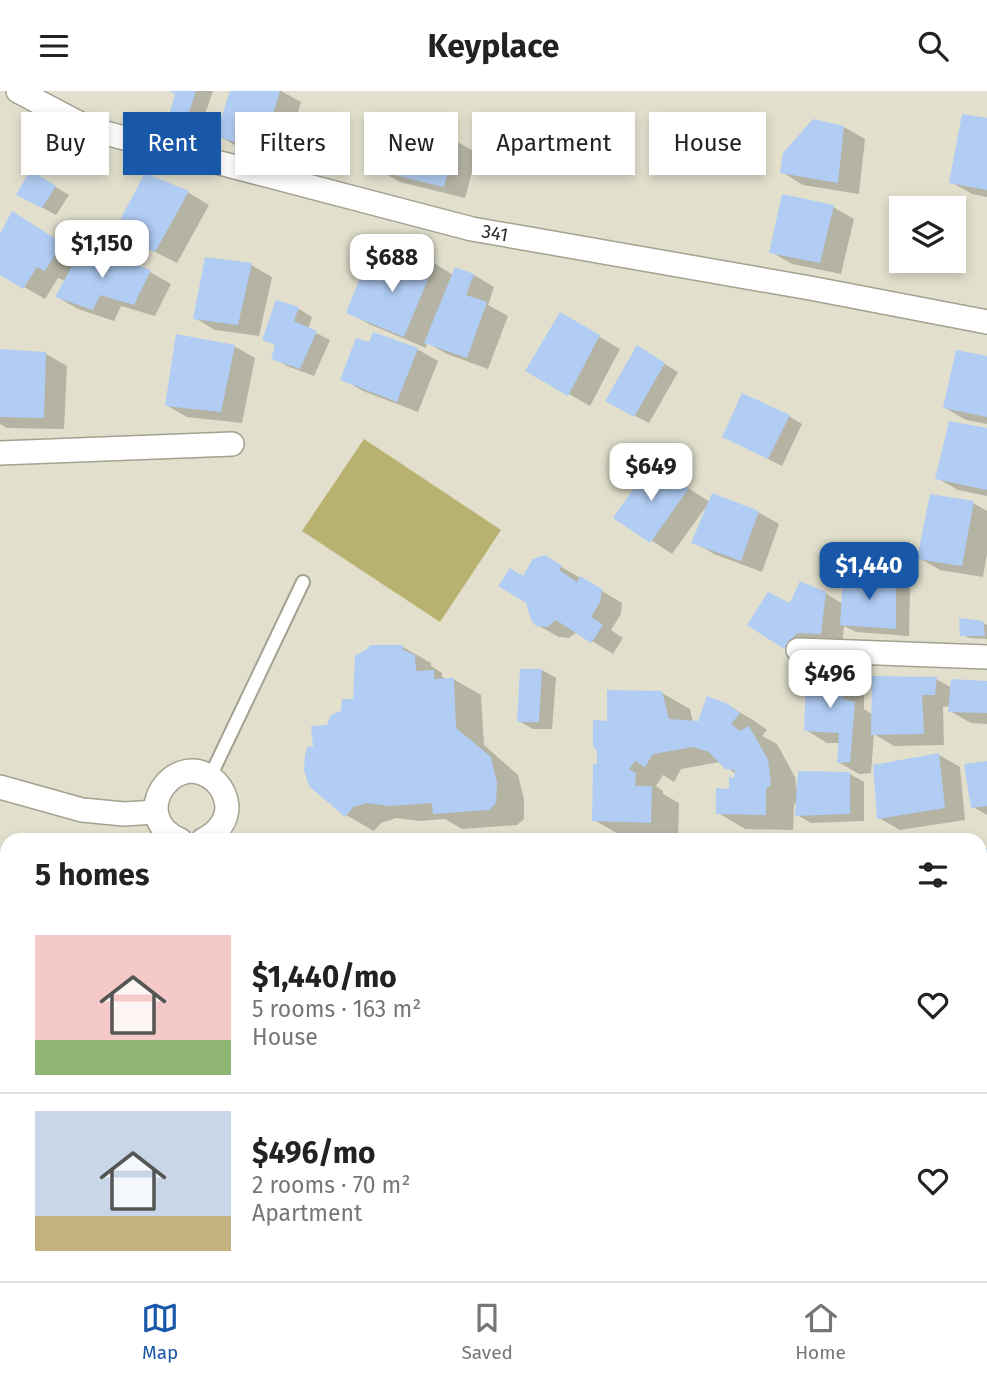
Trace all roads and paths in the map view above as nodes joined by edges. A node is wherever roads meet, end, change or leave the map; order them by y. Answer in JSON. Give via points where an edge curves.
{"nodes":[{"id":1,"x":18,"y":91,"type":"edge"},
{"id":2,"x":987,"y":322,"type":"edge"},
{"id":3,"x":232,"y":444,"type":"dead end"},
{"id":4,"x":0,"y":453,"type":"edge"},
{"id":5,"x":303,"y":582,"type":"dead end"},
{"id":6,"x":798,"y":650,"type":"dead end"},
{"id":7,"x":987,"y":657,"type":"edge"},
{"id":8,"x":210,"y":777,"type":"junction"},
{"id":9,"x":0,"y":787,"type":"edge"},
{"id":10,"x":156,"y":812,"type":"junction"},
{"id":11,"x":167,"y":833,"type":"edge"},
{"id":12,"x":220,"y":833,"type":"edge"}],
"edges":[{"from":1,"to":2,"type":"street","name":"341","via":[[90,129],[472,229]]},
{"from":3,"to":4,"type":"street"},
{"from":5,"to":8,"type":"lane"},
{"from":6,"to":7,"type":"street"},
{"from":8,"to":10,"type":"street","via":[[189,771],[168,780],[156,800]]},
{"from":8,"to":12,"type":"street","via":[[227,805]]},
{"from":9,"to":10,"type":"street","via":[[82,810]]},
{"from":10,"to":11,"type":"street"}]}
